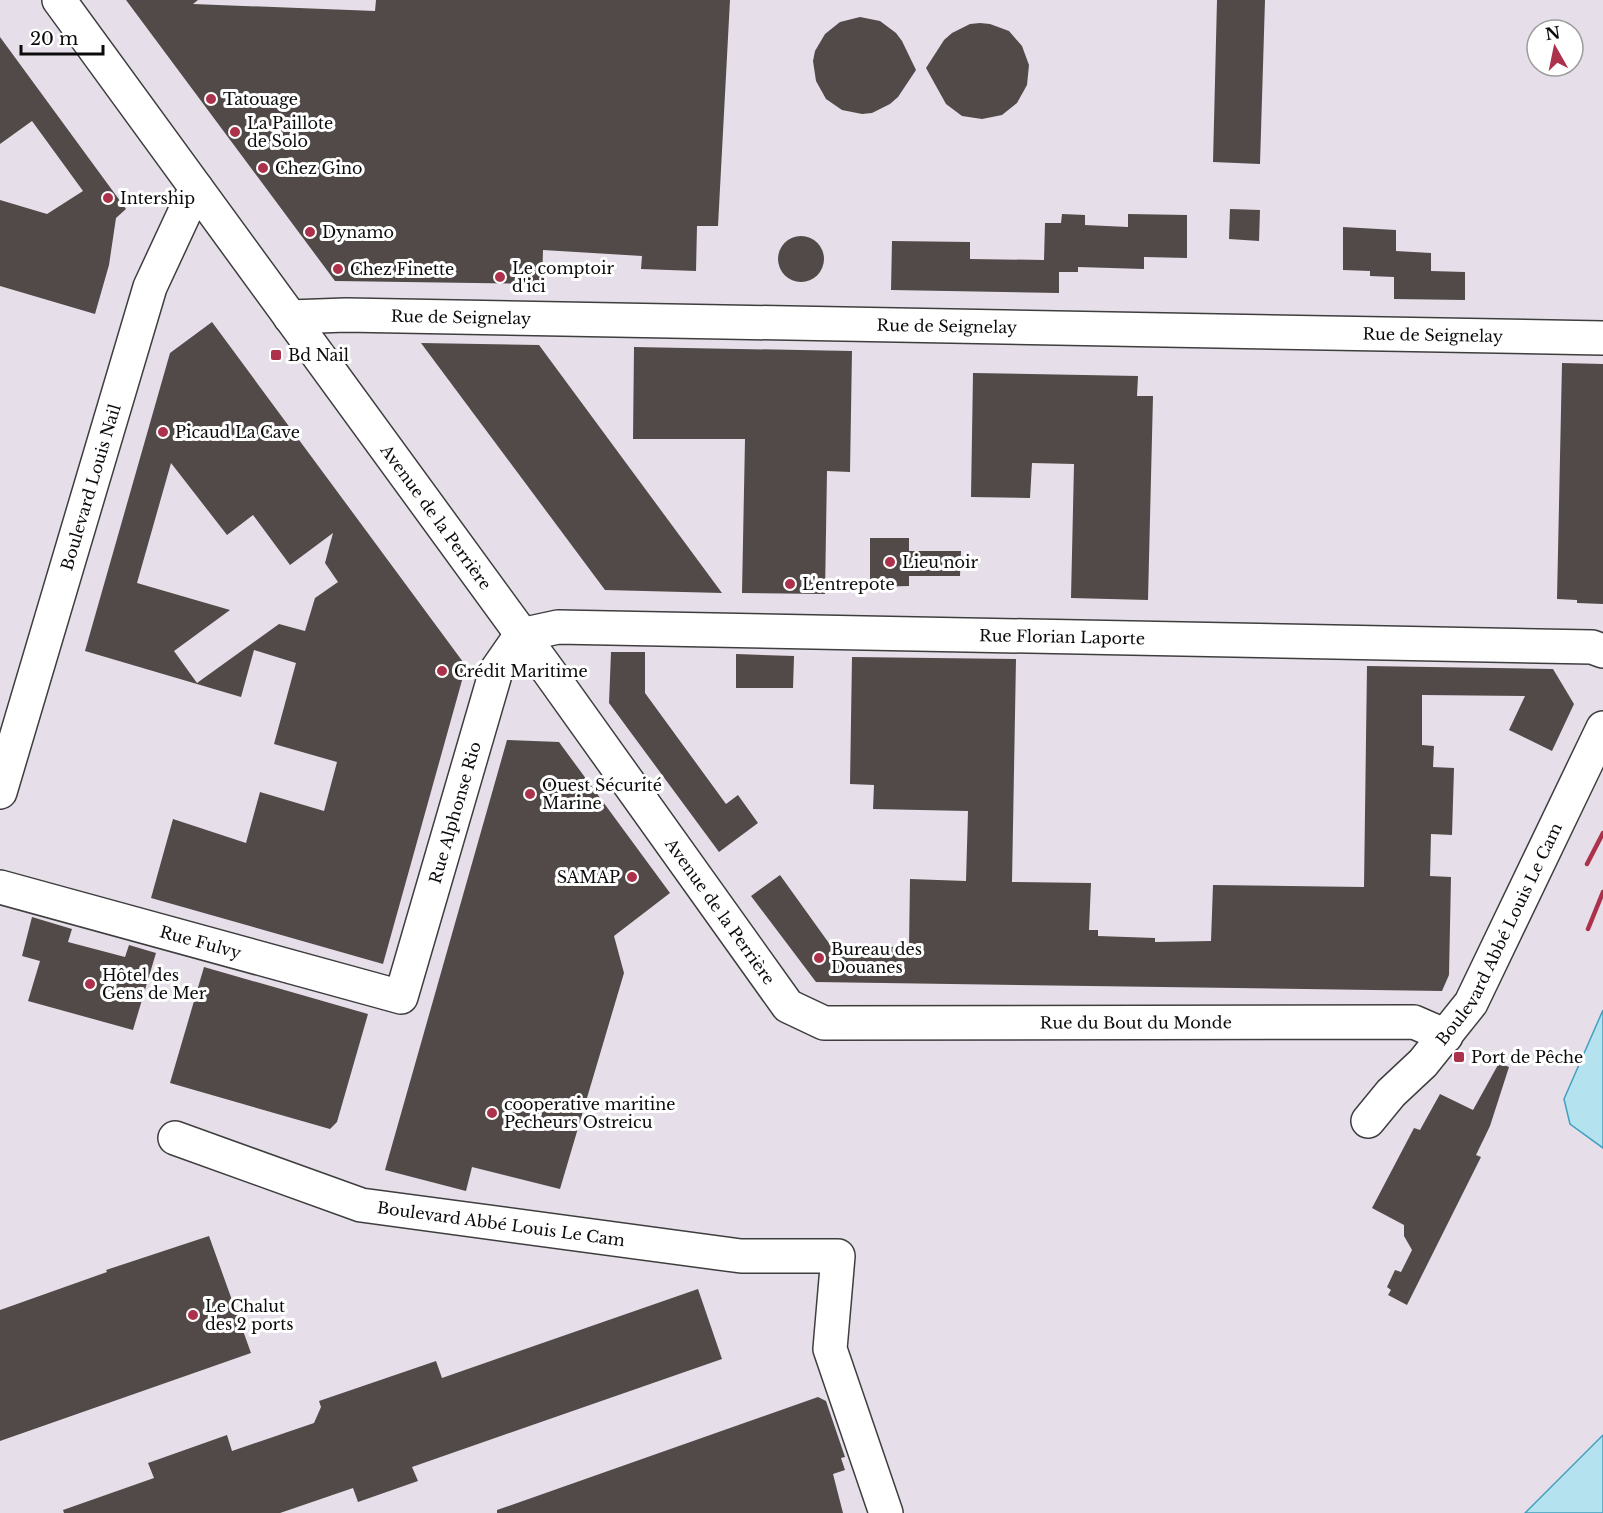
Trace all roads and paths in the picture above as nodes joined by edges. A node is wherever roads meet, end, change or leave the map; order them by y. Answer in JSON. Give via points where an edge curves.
{"nodes":[{"id":1,"x":59,"y":0,"type":"edge"},
{"id":2,"x":196,"y":188,"type":"junction"},
{"id":3,"x":290,"y":317,"type":"junction"},
{"id":4,"x":1603,"y":338,"type":"edge"},
{"id":5,"x":521,"y":635,"type":"junction"},
{"id":6,"x":1603,"y":651,"type":"edge"},
{"id":7,"x":1603,"y":728,"type":"edge"},
{"id":8,"x":0,"y":792,"type":"edge"},
{"id":9,"x":0,"y":887,"type":"edge"},
{"id":10,"x":401,"y":997,"type":"joint"},
{"id":11,"x":824,"y":1023,"type":"joint"},
{"id":12,"x":1446,"y":1036,"type":"junction"},
{"id":13,"x":1368,"y":1121,"type":"dead end"},
{"id":14,"x":175,"y":1138,"type":"dead end"},
{"id":15,"x":886,"y":1513,"type":"edge"}],
"edges":[{"from":1,"to":2,"type":"street","name":"Avenue de la Perrière"},
{"from":2,"to":3,"type":"street","name":"Avenue de la Perrière"},
{"from":2,"to":8,"type":"street","name":"Boulevard Louis Nail","via":[[150,287]]},
{"from":3,"to":4,"type":"street","name":"Rue de Seignelay"},
{"from":3,"to":5,"type":"street","name":"Avenue de la Perrière"},
{"from":5,"to":6,"type":"street","name":"Rue Florian Laporte","via":[[558,627],[1592,647]]},
{"from":5,"to":10,"type":"street","name":"Rue Alphonse Rio","via":[[496,671]]},
{"from":5,"to":11,"type":"street","name":"Avenue de la Perrière","via":[[788,1006]]},
{"from":7,"to":12,"type":"street","name":"Boulevard Abbé Louis Le Cam","via":[[1471,1003]]},
{"from":9,"to":10,"type":"street","name":"Rue Fulvy"},
{"from":11,"to":12,"type":"street","name":"Rue du Bout du Monde","via":[[1414,1022]]},
{"from":12,"to":13,"type":"street","name":"Boulevard Abbé Louis Le Cam"},
{"from":14,"to":15,"type":"street","name":"Boulevard Abbé Louis Le Cam","via":[[361,1205],[741,1256],[838,1256],[830,1349]]}]}
